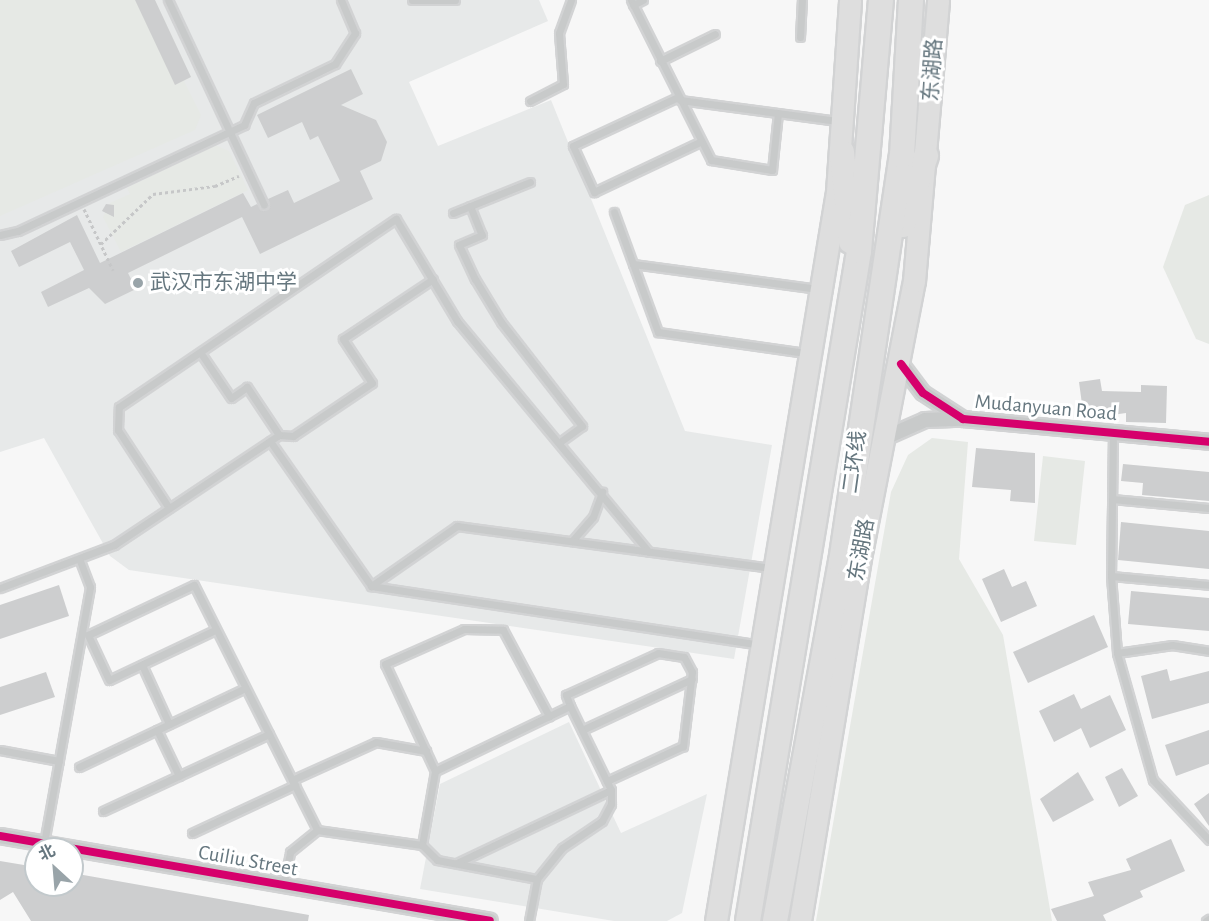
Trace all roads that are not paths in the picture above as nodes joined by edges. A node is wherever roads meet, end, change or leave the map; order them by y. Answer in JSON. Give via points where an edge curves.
{"nodes":[{"id":1,"x":168,"y":0,"type":"edge"},
{"id":2,"x":341,"y":0,"type":"edge"},
{"id":3,"x":412,"y":0,"type":"edge"},
{"id":4,"x":455,"y":0,"type":"edge"},
{"id":5,"x":571,"y":0,"type":"edge"},
{"id":6,"x":643,"y":0,"type":"edge"},
{"id":7,"x":802,"y":0,"type":"edge"},
{"id":8,"x":850,"y":0,"type":"edge"},
{"id":9,"x":881,"y":0,"type":"edge"},
{"id":10,"x":910,"y":0,"type":"edge"},
{"id":11,"x":938,"y":0,"type":"edge"},
{"id":12,"x":632,"y":2,"type":"edge"},
{"id":13,"x":716,"y":34,"type":"dead end"},
{"id":14,"x":800,"y":37,"type":"dead end"},
{"id":15,"x":660,"y":61,"type":"junction"},
{"id":16,"x":679,"y":99,"type":"junction"},
{"id":17,"x":530,"y":101,"type":"dead end"},
{"id":18,"x":778,"y":113,"type":"junction"},
{"id":19,"x":844,"y":122,"type":"junction"},
{"id":20,"x":230,"y":132,"type":"junction"},
{"id":21,"x":700,"y":142,"type":"junction"},
{"id":22,"x":842,"y":152,"type":"junction"},
{"id":23,"x":926,"y":156,"type":"junction"},
{"id":24,"x":530,"y":182,"type":"dead end"},
{"id":25,"x":264,"y":205,"type":"dead end"},
{"id":26,"x":470,"y":206,"type":"junction"},
{"id":27,"x":614,"y":212,"type":"dead end"},
{"id":28,"x":453,"y":213,"type":"dead end"},
{"id":29,"x":0,"y":235,"type":"edge"},
{"id":30,"x":633,"y":264,"type":"junction"},
{"id":31,"x":855,"y":277,"type":"junction"},
{"id":32,"x":433,"y":279,"type":"junction"},
{"id":33,"x":883,"y":284,"type":"junction"},
{"id":34,"x":818,"y":288,"type":"junction"},
{"id":35,"x":200,"y":352,"type":"junction"},
{"id":36,"x":806,"y":353,"type":"junction"},
{"id":37,"x":901,"y":364,"type":"junction"},
{"id":38,"x":963,"y":419,"type":"junction"},
{"id":39,"x":1113,"y":433,"type":"junction"},
{"id":40,"x":279,"y":435,"type":"junction"},
{"id":41,"x":882,"y":439,"type":"junction"},
{"id":42,"x":270,"y":441,"type":"junction"},
{"id":43,"x":561,"y":441,"type":"junction"},
{"id":44,"x":1209,"y":442,"type":"edge"},
{"id":45,"x":602,"y":492,"type":"junction"},
{"id":46,"x":1112,"y":499,"type":"junction"},
{"id":47,"x":169,"y":508,"type":"junction"},
{"id":48,"x":1209,"y":508,"type":"edge"},
{"id":49,"x":572,"y":541,"type":"junction"},
{"id":50,"x":649,"y":552,"type":"junction"},
{"id":51,"x":80,"y":561,"type":"junction"},
{"id":52,"x":773,"y":568,"type":"junction"},
{"id":53,"x":1111,"y":576,"type":"junction"},
{"id":54,"x":1209,"y":585,"type":"edge"},
{"id":55,"x":371,"y":586,"type":"junction"},
{"id":56,"x":0,"y":588,"type":"edge"},
{"id":57,"x":215,"y":630,"type":"junction"},
{"id":58,"x":761,"y":645,"type":"junction"},
{"id":59,"x":1209,"y":651,"type":"edge"},
{"id":60,"x":1117,"y":653,"type":"junction"},
{"id":61,"x":142,"y":665,"type":"junction"},
{"id":62,"x":692,"y":679,"type":"junction"},
{"id":63,"x":245,"y":688,"type":"junction"},
{"id":64,"x":570,"y":706,"type":"junction"},
{"id":65,"x":549,"y":716,"type":"junction"},
{"id":66,"x":169,"y":724,"type":"junction"},
{"id":67,"x":157,"y":730,"type":"junction"},
{"id":68,"x":582,"y":730,"type":"junction"},
{"id":69,"x":269,"y":734,"type":"junction"},
{"id":70,"x":0,"y":750,"type":"edge"},
{"id":71,"x":426,"y":751,"type":"junction"},
{"id":72,"x":59,"y":761,"type":"junction"},
{"id":73,"x":79,"y":767,"type":"dead end"},
{"id":74,"x":435,"y":771,"type":"junction"},
{"id":75,"x":179,"y":776,"type":"junction"},
{"id":76,"x":607,"y":781,"type":"junction"},
{"id":77,"x":293,"y":782,"type":"junction"},
{"id":78,"x":611,"y":790,"type":"junction"},
{"id":79,"x":103,"y":812,"type":"dead end"},
{"id":80,"x":317,"y":830,"type":"junction"},
{"id":81,"x":192,"y":833,"type":"dead end"},
{"id":82,"x":0,"y":836,"type":"edge"},
{"id":83,"x":45,"y":837,"type":"edge"},
{"id":84,"x":24,"y":840,"type":"edge"},
{"id":85,"x":1209,"y":840,"type":"edge"},
{"id":86,"x":422,"y":845,"type":"junction"},
{"id":87,"x":84,"y":850,"type":"edge"},
{"id":88,"x":458,"y":863,"type":"junction"},
{"id":89,"x":537,"y":879,"type":"junction"},
{"id":90,"x":283,"y":886,"type":"junction"},
{"id":91,"x":490,"y":921,"type":"edge"},
{"id":92,"x":529,"y":921,"type":"edge"},
{"id":93,"x":716,"y":921,"type":"edge"},
{"id":94,"x":748,"y":921,"type":"edge"},
{"id":95,"x":775,"y":921,"type":"edge"},
{"id":96,"x":800,"y":921,"type":"edge"}],
"edges":[{"from":1,"to":20,"type":"lane"},
{"from":2,"to":20,"type":"lane","via":[[355,33],[335,64],[254,103],[244,125]]},
{"from":3,"to":4,"type":"lane"},
{"from":5,"to":17,"type":"lane","via":[[559,33],[563,84]]},
{"from":6,"to":12,"type":"lane"},
{"from":7,"to":14,"type":"lane"},
{"from":8,"to":19,"type":"main road"},
{"from":9,"to":31,"type":"highway","name":"二环线","via":[[870,168]]},
{"from":10,"to":33,"type":"highway","name":"二环线","via":[[902,156]]},
{"from":11,"to":23,"type":"main road","name":"东湖路"},
{"from":12,"to":15,"type":"lane"},
{"from":13,"to":15,"type":"lane"},
{"from":15,"to":16,"type":"lane"},
{"from":16,"to":18,"type":"lane"},
{"from":16,"to":21,"type":"lane"},
{"from":16,"to":21,"type":"lane","via":[[573,146],[594,192]]},
{"from":18,"to":19,"type":"lane"},
{"from":18,"to":21,"type":"lane","via":[[772,170],[718,163]]},
{"from":19,"to":22,"type":"main road"},
{"from":20,"to":25,"type":"lane"},
{"from":20,"to":29,"type":"lane"},
{"from":22,"to":31,"type":"highway"},
{"from":22,"to":34,"type":"main road"},
{"from":23,"to":33,"type":"highway"},
{"from":23,"to":37,"type":"main road","name":"东湖路","via":[[922,233]]},
{"from":24,"to":26,"type":"lane"},
{"from":26,"to":28,"type":"lane"},
{"from":26,"to":43,"type":"lane","via":[[482,235],[459,245],[475,279],[501,322],[582,426]]},
{"from":27,"to":30,"type":"lane"},
{"from":30,"to":34,"type":"lane"},
{"from":30,"to":36,"type":"lane","via":[[658,332]]},
{"from":31,"to":94,"type":"highway","name":"二环线"},
{"from":32,"to":35,"type":"lane","via":[[396,219]]},
{"from":32,"to":40,"type":"lane","via":[[343,339],[372,383],[293,436]]},
{"from":32,"to":43,"type":"lane","via":[[457,321]]},
{"from":33,"to":95,"type":"highway","name":"二环线","via":[[841,562]]},
{"from":34,"to":36,"type":"main road"},
{"from":35,"to":40,"type":"lane","via":[[231,398],[247,387]]},
{"from":35,"to":47,"type":"lane","via":[[119,407],[118,430]]},
{"from":36,"to":52,"type":"main road"},
{"from":37,"to":38,"type":"street","name":"Mudanyuan Road","via":[[923,393]]},
{"from":37,"to":41,"type":"main road","name":"东湖路"},
{"from":38,"to":39,"type":"street","name":"Mudanyuan Road"},
{"from":38,"to":41,"type":"street","via":[[925,420]]},
{"from":39,"to":44,"type":"street","name":"Mudanyuan Road"},
{"from":39,"to":46,"type":"lane"},
{"from":40,"to":42,"type":"lane"},
{"from":41,"to":96,"type":"main road","name":"东湖路"},
{"from":42,"to":47,"type":"lane"},
{"from":42,"to":55,"type":"lane"},
{"from":43,"to":45,"type":"lane"},
{"from":45,"to":49,"type":"lane","via":[[593,518]]},
{"from":45,"to":50,"type":"lane"},
{"from":46,"to":48,"type":"lane"},
{"from":46,"to":53,"type":"lane"},
{"from":47,"to":51,"type":"lane"},
{"from":49,"to":50,"type":"lane"},
{"from":49,"to":55,"type":"lane","via":[[458,526]]},
{"from":50,"to":52,"type":"lane"},
{"from":51,"to":56,"type":"lane"},
{"from":51,"to":72,"type":"lane","via":[[90,587]]},
{"from":52,"to":58,"type":"main road"},
{"from":53,"to":54,"type":"lane"},
{"from":53,"to":60,"type":"lane"},
{"from":55,"to":58,"type":"lane"},
{"from":57,"to":61,"type":"lane"},
{"from":57,"to":61,"type":"lane","via":[[194,585],[87,635],[109,680]]},
{"from":57,"to":63,"type":"lane"},
{"from":58,"to":93,"type":"main road"},
{"from":59,"to":60,"type":"lane","via":[[1154,645]]},
{"from":60,"to":85,"type":"lane","via":[[1153,780]]},
{"from":61,"to":66,"type":"lane"},
{"from":62,"to":64,"type":"lane","via":[[684,657],[658,653],[566,695]]},
{"from":62,"to":68,"type":"lane"},
{"from":62,"to":76,"type":"lane","via":[[683,746]]},
{"from":63,"to":66,"type":"lane"},
{"from":63,"to":69,"type":"lane"},
{"from":64,"to":65,"type":"lane"},
{"from":64,"to":68,"type":"lane"},
{"from":65,"to":71,"type":"lane","via":[[508,633],[464,629],[385,664]]},
{"from":65,"to":74,"type":"lane"},
{"from":66,"to":67,"type":"lane"},
{"from":67,"to":73,"type":"lane"},
{"from":67,"to":75,"type":"lane"},
{"from":68,"to":76,"type":"lane"},
{"from":69,"to":75,"type":"lane"},
{"from":69,"to":77,"type":"lane"},
{"from":70,"to":72,"type":"lane"},
{"from":71,"to":74,"type":"lane"},
{"from":71,"to":77,"type":"lane","via":[[376,742]]},
{"from":72,"to":83,"type":"lane"},
{"from":74,"to":86,"type":"lane"},
{"from":75,"to":79,"type":"lane"},
{"from":76,"to":78,"type":"lane"},
{"from":77,"to":80,"type":"lane"},
{"from":77,"to":81,"type":"lane"},
{"from":78,"to":88,"type":"lane"},
{"from":78,"to":89,"type":"lane","via":[[602,821],[562,848]]},
{"from":80,"to":86,"type":"lane"},
{"from":80,"to":90,"type":"lane","via":[[290,852]]},
{"from":82,"to":84,"type":"street","name":"Cuiliu Street"},
{"from":86,"to":88,"type":"lane","via":[[437,860]]},
{"from":87,"to":90,"type":"street","name":"Cuiliu Street"},
{"from":88,"to":89,"type":"lane"},
{"from":89,"to":92,"type":"lane"},
{"from":90,"to":91,"type":"street","name":"Cuiliu Street"}]}
